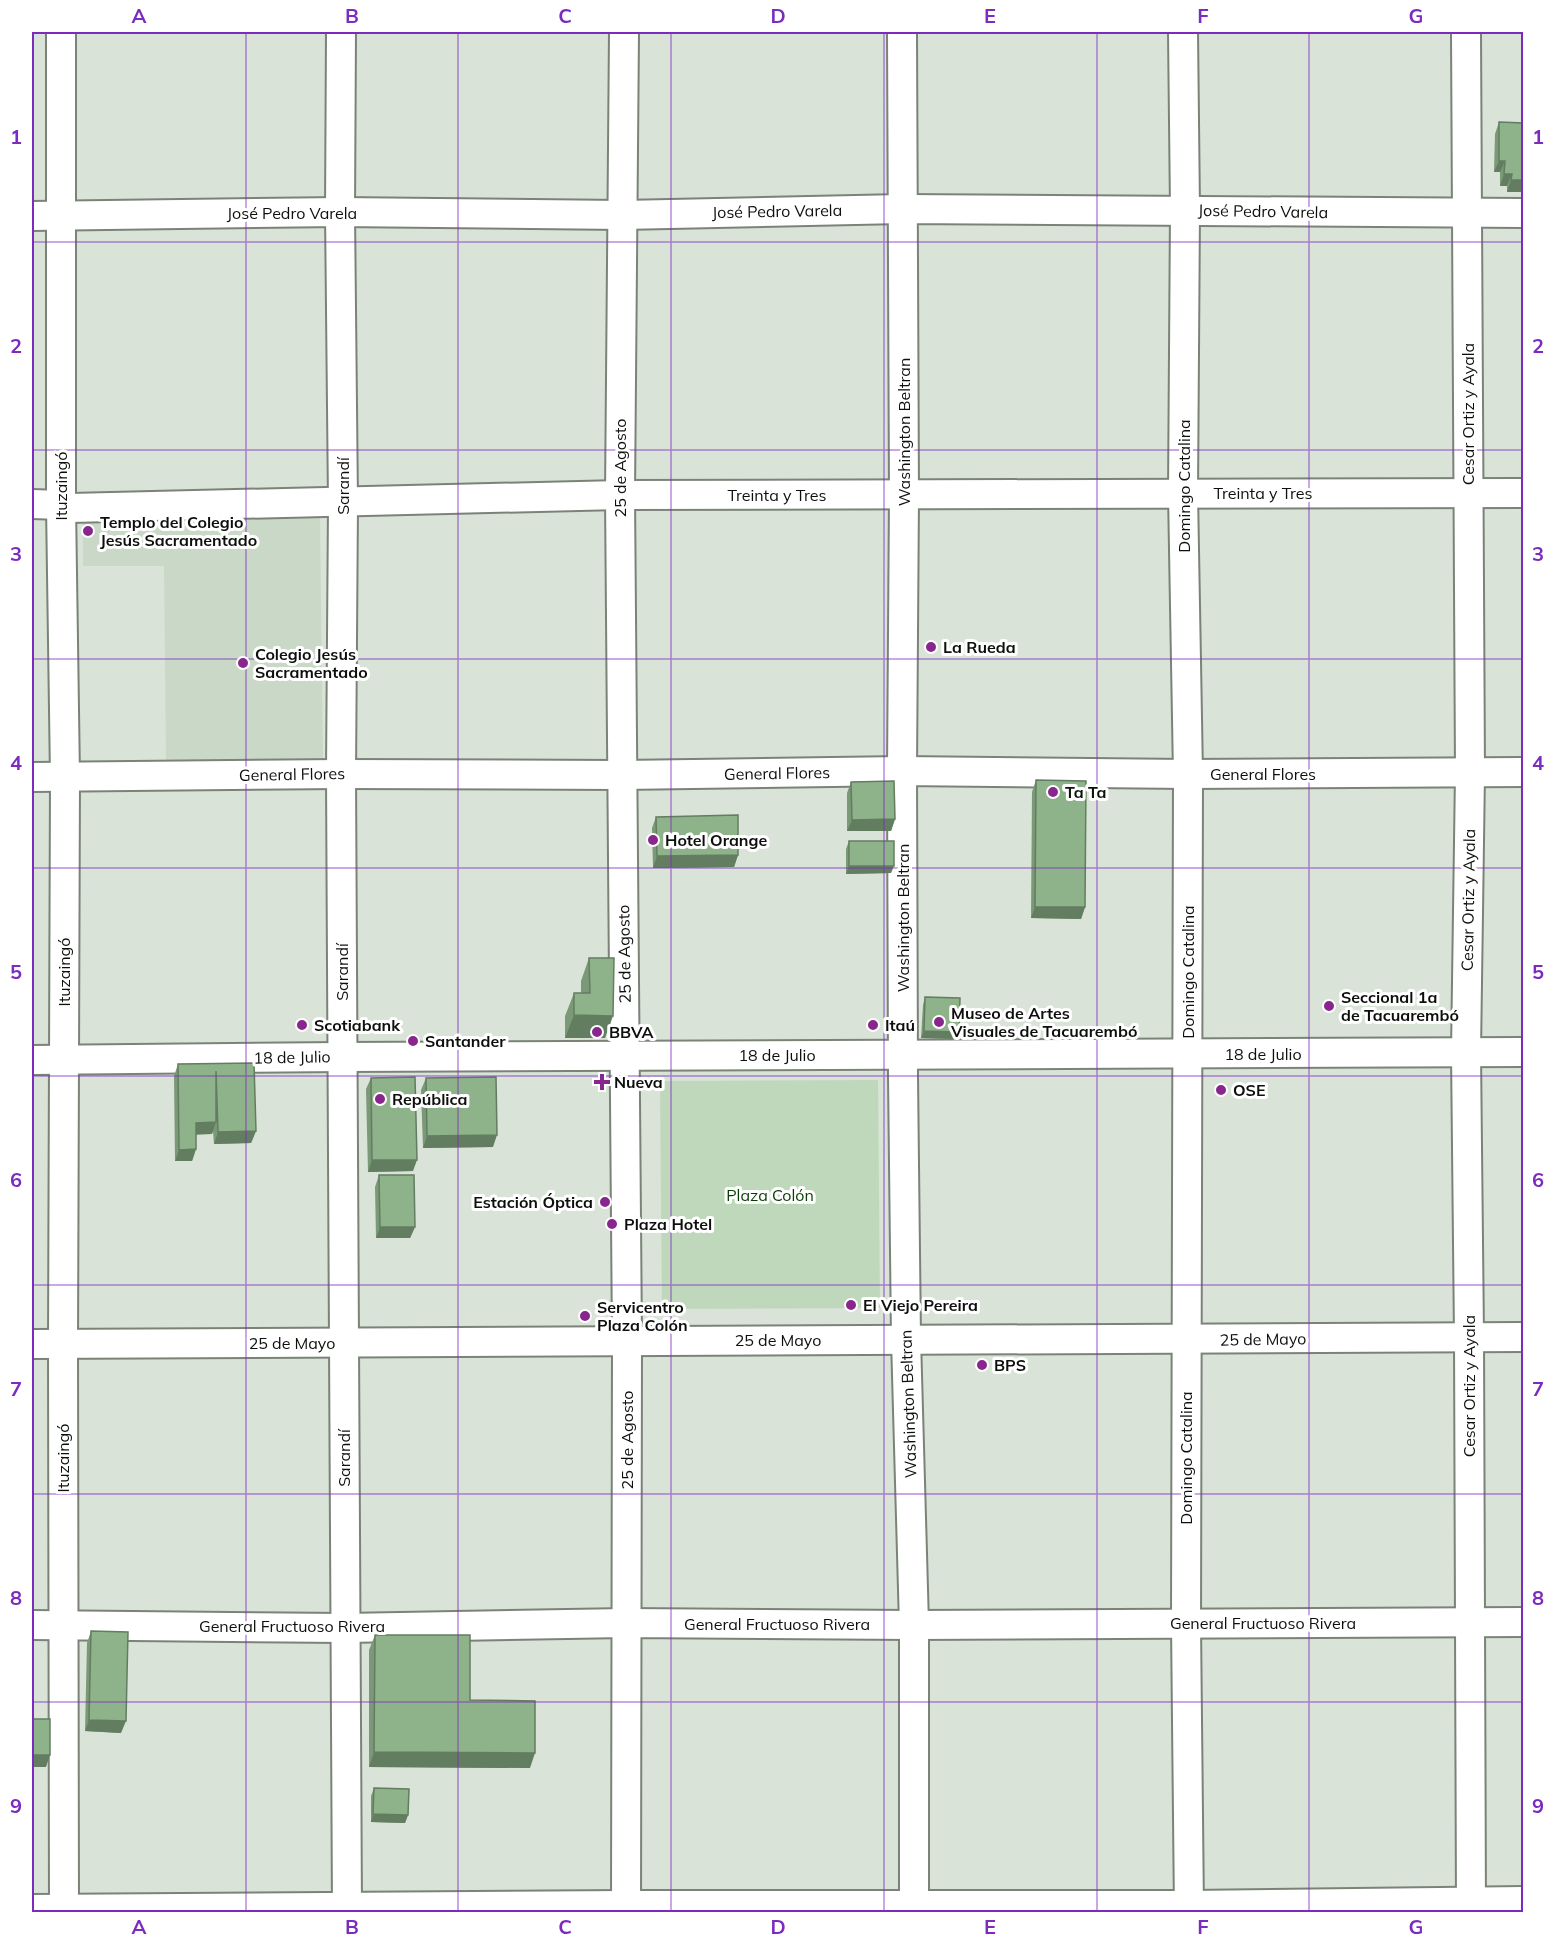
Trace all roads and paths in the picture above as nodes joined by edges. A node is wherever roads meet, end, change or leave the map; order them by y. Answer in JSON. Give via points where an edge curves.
{"nodes":[{"id":1,"x":61,"y":32,"type":"edge"},
{"id":2,"x":340,"y":32,"type":"edge"},
{"id":3,"x":624,"y":32,"type":"edge"},
{"id":4,"x":902,"y":32,"type":"edge"},
{"id":5,"x":1183,"y":32,"type":"edge"},
{"id":6,"x":1466,"y":32,"type":"edge"},
{"id":7,"x":902,"y":208,"type":"junction"},
{"id":8,"x":1185,"y":210,"type":"junction"},
{"id":9,"x":340,"y":212,"type":"junction"},
{"id":10,"x":1467,"y":213,"type":"junction"},
{"id":11,"x":1524,"y":213,"type":"edge"},
{"id":12,"x":623,"y":215,"type":"junction"},
{"id":13,"x":32,"y":216,"type":"edge"},
{"id":14,"x":61,"y":216,"type":"junction"},
{"id":15,"x":1183,"y":493,"type":"junction"},
{"id":16,"x":1469,"y":493,"type":"junction"},
{"id":17,"x":1524,"y":493,"type":"edge"},
{"id":18,"x":620,"y":495,"type":"junction"},
{"id":19,"x":904,"y":495,"type":"junction"},
{"id":20,"x":343,"y":503,"type":"junction"},
{"id":21,"x":32,"y":504,"type":"edge"},
{"id":22,"x":61,"y":505,"type":"junction"},
{"id":23,"x":902,"y":771,"type":"junction"},
{"id":24,"x":1470,"y":772,"type":"junction"},
{"id":25,"x":1524,"y":772,"type":"edge"},
{"id":26,"x":341,"y":774,"type":"junction"},
{"id":27,"x":1188,"y":774,"type":"junction"},
{"id":28,"x":622,"y":775,"type":"junction"},
{"id":29,"x":32,"y":777,"type":"edge"},
{"id":30,"x":65,"y":777,"type":"junction"},
{"id":31,"x":1466,"y":1052,"type":"junction"},
{"id":32,"x":1524,"y":1052,"type":"edge"},
{"id":33,"x":904,"y":1054,"type":"junction"},
{"id":34,"x":1189,"y":1054,"type":"junction"},
{"id":35,"x":343,"y":1057,"type":"junction"},
{"id":36,"x":625,"y":1057,"type":"junction"},
{"id":37,"x":32,"y":1060,"type":"edge"},
{"id":38,"x":64,"y":1060,"type":"junction"},
{"id":39,"x":1469,"y":1337,"type":"junction"},
{"id":40,"x":1524,"y":1337,"type":"edge"},
{"id":41,"x":906,"y":1339,"type":"junction"},
{"id":42,"x":1186,"y":1340,"type":"junction"},
{"id":43,"x":627,"y":1341,"type":"junction"},
{"id":44,"x":343,"y":1343,"type":"junction"},
{"id":45,"x":32,"y":1344,"type":"edge"},
{"id":46,"x":63,"y":1345,"type":"junction"},
{"id":47,"x":1469,"y":1622,"type":"junction"},
{"id":48,"x":1524,"y":1622,"type":"edge"},
{"id":49,"x":626,"y":1623,"type":"junction"},
{"id":50,"x":1186,"y":1623,"type":"junction"},
{"id":51,"x":32,"y":1625,"type":"edge"},
{"id":52,"x":64,"y":1625,"type":"junction"},
{"id":53,"x":914,"y":1625,"type":"junction"},
{"id":54,"x":345,"y":1628,"type":"junction"},
{"id":55,"x":1524,"y":1901,"type":"edge"},
{"id":56,"x":1471,"y":1907,"type":"edge"},
{"id":57,"x":32,"y":1909,"type":"edge"},
{"id":58,"x":626,"y":1909,"type":"edge"},
{"id":59,"x":914,"y":1909,"type":"edge"},
{"id":60,"x":1190,"y":1909,"type":"edge"},
{"id":61,"x":347,"y":1910,"type":"edge"},
{"id":62,"x":64,"y":1911,"type":"edge"}],
"edges":[{"from":1,"to":14,"type":"street","name":"Ituzaingó"},
{"from":2,"to":9,"type":"street","name":"Sarandí"},
{"from":3,"to":12,"type":"street","name":"25 de Agosto"},
{"from":4,"to":7,"type":"street","name":"Washington Beltran"},
{"from":5,"to":8,"type":"street","name":"Domingo Catalina"},
{"from":6,"to":10,"type":"street","name":"Cesar Ortiz y Ayala"},
{"from":7,"to":8,"type":"street","name":"José Pedro Varela"},
{"from":7,"to":12,"type":"street","name":"José Pedro Varela"},
{"from":7,"to":19,"type":"street","name":"Washington Beltran"},
{"from":8,"to":10,"type":"street","name":"José Pedro Varela"},
{"from":8,"to":15,"type":"street","name":"Domingo Catalina"},
{"from":9,"to":12,"type":"street","name":"José Pedro Varela"},
{"from":9,"to":14,"type":"street","name":"José Pedro Varela"},
{"from":9,"to":20,"type":"street","name":"Sarandí"},
{"from":10,"to":11,"type":"street","name":"José Pedro Varela"},
{"from":10,"to":16,"type":"street","name":"Cesar Ortiz y Ayala"},
{"from":12,"to":18,"type":"street","name":"25 de Agosto"},
{"from":13,"to":14,"type":"street","name":"José Pedro Varela"},
{"from":14,"to":22,"type":"street","name":"Ituzaingó"},
{"from":15,"to":16,"type":"street","name":"Treinta y Tres"},
{"from":15,"to":19,"type":"street","name":"Treinta y Tres"},
{"from":15,"to":27,"type":"street","name":"Domingo Catalina"},
{"from":16,"to":17,"type":"street","name":"Treinta y Tres"},
{"from":16,"to":24,"type":"street","name":"Cesar Ortiz y Ayala"},
{"from":18,"to":19,"type":"street","name":"Treinta y Tres"},
{"from":18,"to":20,"type":"street","name":"Treinta y Tres"},
{"from":18,"to":28,"type":"street","name":"25 de Agosto"},
{"from":19,"to":23,"type":"street","name":"Washington Beltran"},
{"from":20,"to":22,"type":"street","name":"Treinta y Tres","via":[[70,508]]},
{"from":20,"to":26,"type":"street","name":"Sarandí"},
{"from":21,"to":22,"type":"street","name":"Treinta y Tres"},
{"from":22,"to":30,"type":"street","name":"Ituzaingó"},
{"from":23,"to":27,"type":"street","name":"General Flores"},
{"from":23,"to":28,"type":"street","name":"General Flores"},
{"from":23,"to":33,"type":"street","name":"Washington Beltran"},
{"from":24,"to":25,"type":"street","name":"General Flores"},
{"from":24,"to":27,"type":"street","name":"General Flores"},
{"from":24,"to":31,"type":"street","name":"Cesar Ortiz y Ayala"},
{"from":26,"to":28,"type":"street","name":"General Flores"},
{"from":26,"to":30,"type":"street","name":"General Flores"},
{"from":26,"to":35,"type":"street","name":"Sarandí"},
{"from":27,"to":34,"type":"street","name":"Domingo Catalina"},
{"from":28,"to":36,"type":"street","name":"25 de Agosto"},
{"from":29,"to":30,"type":"street","name":"General Flores"},
{"from":30,"to":38,"type":"street","name":"Ituzaingó"},
{"from":31,"to":32,"type":"street","name":"18 de Julio"},
{"from":31,"to":34,"type":"street","name":"18 de Julio"},
{"from":31,"to":39,"type":"street","name":"Cesar Ortiz y Ayala"},
{"from":33,"to":34,"type":"street","name":"18 de Julio"},
{"from":33,"to":36,"type":"street","name":"18 de Julio"},
{"from":33,"to":41,"type":"street","name":"Washington Beltran"},
{"from":34,"to":42,"type":"street","name":"Domingo Catalina"},
{"from":35,"to":36,"type":"street","name":"18 de Julio"},
{"from":35,"to":38,"type":"street","name":"18 de Julio"},
{"from":35,"to":44,"type":"street","name":"Sarandí"},
{"from":36,"to":43,"type":"street","name":"25 de Agosto"},
{"from":37,"to":38,"type":"street","name":"18 de Julio"},
{"from":38,"to":46,"type":"street","name":"Ituzaingó"},
{"from":39,"to":40,"type":"street","name":"25 de Mayo"},
{"from":39,"to":42,"type":"street","name":"25 de Mayo"},
{"from":39,"to":47,"type":"street","name":"Cesar Ortiz y Ayala"},
{"from":41,"to":42,"type":"street","name":"25 de Mayo"},
{"from":41,"to":43,"type":"street","name":"25 de Mayo"},
{"from":41,"to":53,"type":"street","name":"Washington Beltran"},
{"from":42,"to":50,"type":"street","name":"Domingo Catalina"},
{"from":43,"to":44,"type":"street","name":"25 de Mayo"},
{"from":43,"to":49,"type":"street","name":"25 de Agosto"},
{"from":44,"to":46,"type":"street","name":"25 de Mayo"},
{"from":44,"to":54,"type":"street","name":"Sarandí"},
{"from":45,"to":46,"type":"street","name":"25 de Mayo"},
{"from":46,"to":52,"type":"street","name":"Ituzaingó"},
{"from":47,"to":48,"type":"street","name":"General Fructuoso Rivera"},
{"from":47,"to":50,"type":"street","name":"General Fructuoso Rivera"},
{"from":47,"to":56,"type":"street","name":"Cesar Ortiz y Ayala"},
{"from":49,"to":53,"type":"street","name":"General Fructuoso Rivera"},
{"from":49,"to":54,"type":"street","name":"General Fructuoso Rivera"},
{"from":49,"to":58,"type":"street","name":"25 de Agosto"},
{"from":50,"to":53,"type":"street","name":"General Fructuoso Rivera"},
{"from":50,"to":60,"type":"street","name":"Domingo Catalina"},
{"from":51,"to":52,"type":"street","name":"General Fructuoso Rivera"},
{"from":52,"to":54,"type":"street","name":"General Fructuoso Rivera"},
{"from":52,"to":62,"type":"street","name":"Ituzaingó"},
{"from":53,"to":59,"type":"street","name":"Washington Beltran"},
{"from":54,"to":61,"type":"street","name":"Sarandí"},
{"from":55,"to":56,"type":"street"},
{"from":56,"to":60,"type":"street"},
{"from":57,"to":62,"type":"street"},
{"from":58,"to":59,"type":"street"},
{"from":58,"to":61,"type":"street"},
{"from":59,"to":60,"type":"street"},
{"from":61,"to":62,"type":"street"}]}
